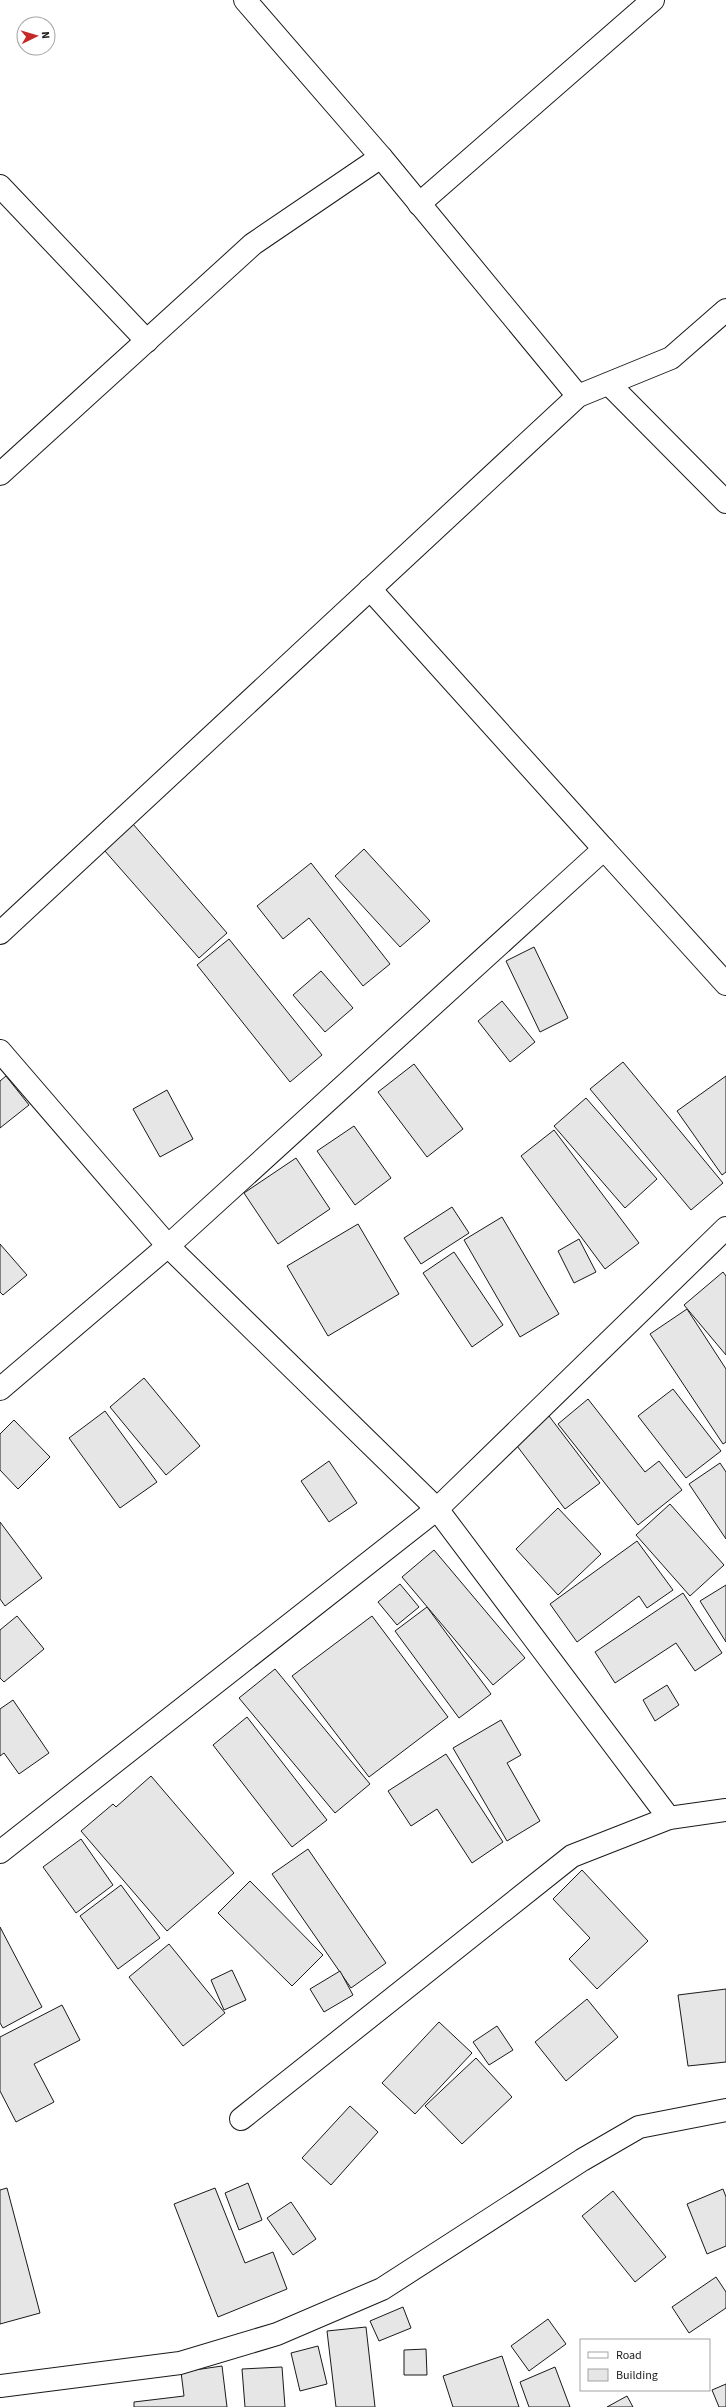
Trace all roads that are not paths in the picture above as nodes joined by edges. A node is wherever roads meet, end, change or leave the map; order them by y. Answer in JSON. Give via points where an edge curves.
{"nodes":[{"id":1,"x":245,"y":0,"type":"edge"},
{"id":2,"x":653,"y":0,"type":"edge"},
{"id":3,"x":381,"y":157,"type":"junction"},
{"id":4,"x":0,"y":186,"type":"edge"},
{"id":5,"x":419,"y":204,"type":"junction"},
{"id":6,"x":726,"y":310,"type":"edge"},
{"id":7,"x":146,"y":341,"type":"junction"},
{"id":8,"x":609,"y":384,"type":"junction"},
{"id":9,"x":578,"y":396,"type":"junction"},
{"id":10,"x":0,"y":474,"type":"edge"},
{"id":11,"x":726,"y":502,"type":"edge"},
{"id":12,"x":370,"y":589,"type":"junction"},
{"id":13,"x":604,"y":849,"type":"junction"},
{"id":14,"x":0,"y":933,"type":"edge"},
{"id":15,"x":726,"y":984,"type":"edge"},
{"id":16,"x":0,"y":1051,"type":"edge"},
{"id":17,"x":726,"y":1228,"type":"edge"},
{"id":18,"x":168,"y":1246,"type":"junction"},
{"id":19,"x":0,"y":1389,"type":"edge"},
{"id":20,"x":437,"y":1509,"type":"junction"},
{"id":21,"x":726,"y":1810,"type":"edge"},
{"id":22,"x":669,"y":1818,"type":"junction"},
{"id":23,"x":0,"y":1852,"type":"edge"},
{"id":24,"x":726,"y":2110,"type":"edge"},
{"id":25,"x":241,"y":2119,"type":"dead end"},
{"id":26,"x":0,"y":2386,"type":"edge"}],
"edges":[{"from":1,"to":3,"type":"street"},
{"from":2,"to":5,"type":"street"},
{"from":3,"to":5,"type":"street"},
{"from":3,"to":7,"type":"street","via":[[253,244]]},
{"from":4,"to":7,"type":"street"},
{"from":5,"to":9,"type":"street"},
{"from":6,"to":8,"type":"street","via":[[671,358]]},
{"from":7,"to":10,"type":"street"},
{"from":8,"to":9,"type":"street"},
{"from":8,"to":11,"type":"street"},
{"from":9,"to":12,"type":"street"},
{"from":12,"to":13,"type":"street"},
{"from":12,"to":14,"type":"street"},
{"from":13,"to":15,"type":"street"},
{"from":13,"to":18,"type":"street"},
{"from":16,"to":18,"type":"street"},
{"from":17,"to":20,"type":"street"},
{"from":18,"to":19,"type":"street"},
{"from":18,"to":20,"type":"street"},
{"from":20,"to":22,"type":"street"},
{"from":20,"to":23,"type":"street"},
{"from":21,"to":22,"type":"street"},
{"from":22,"to":25,"type":"street","via":[[572,1856]]},
{"from":24,"to":26,"type":"street","via":[[639,2127],[582,2160],[382,2289],[277,2334],[180,2363]]}]}
